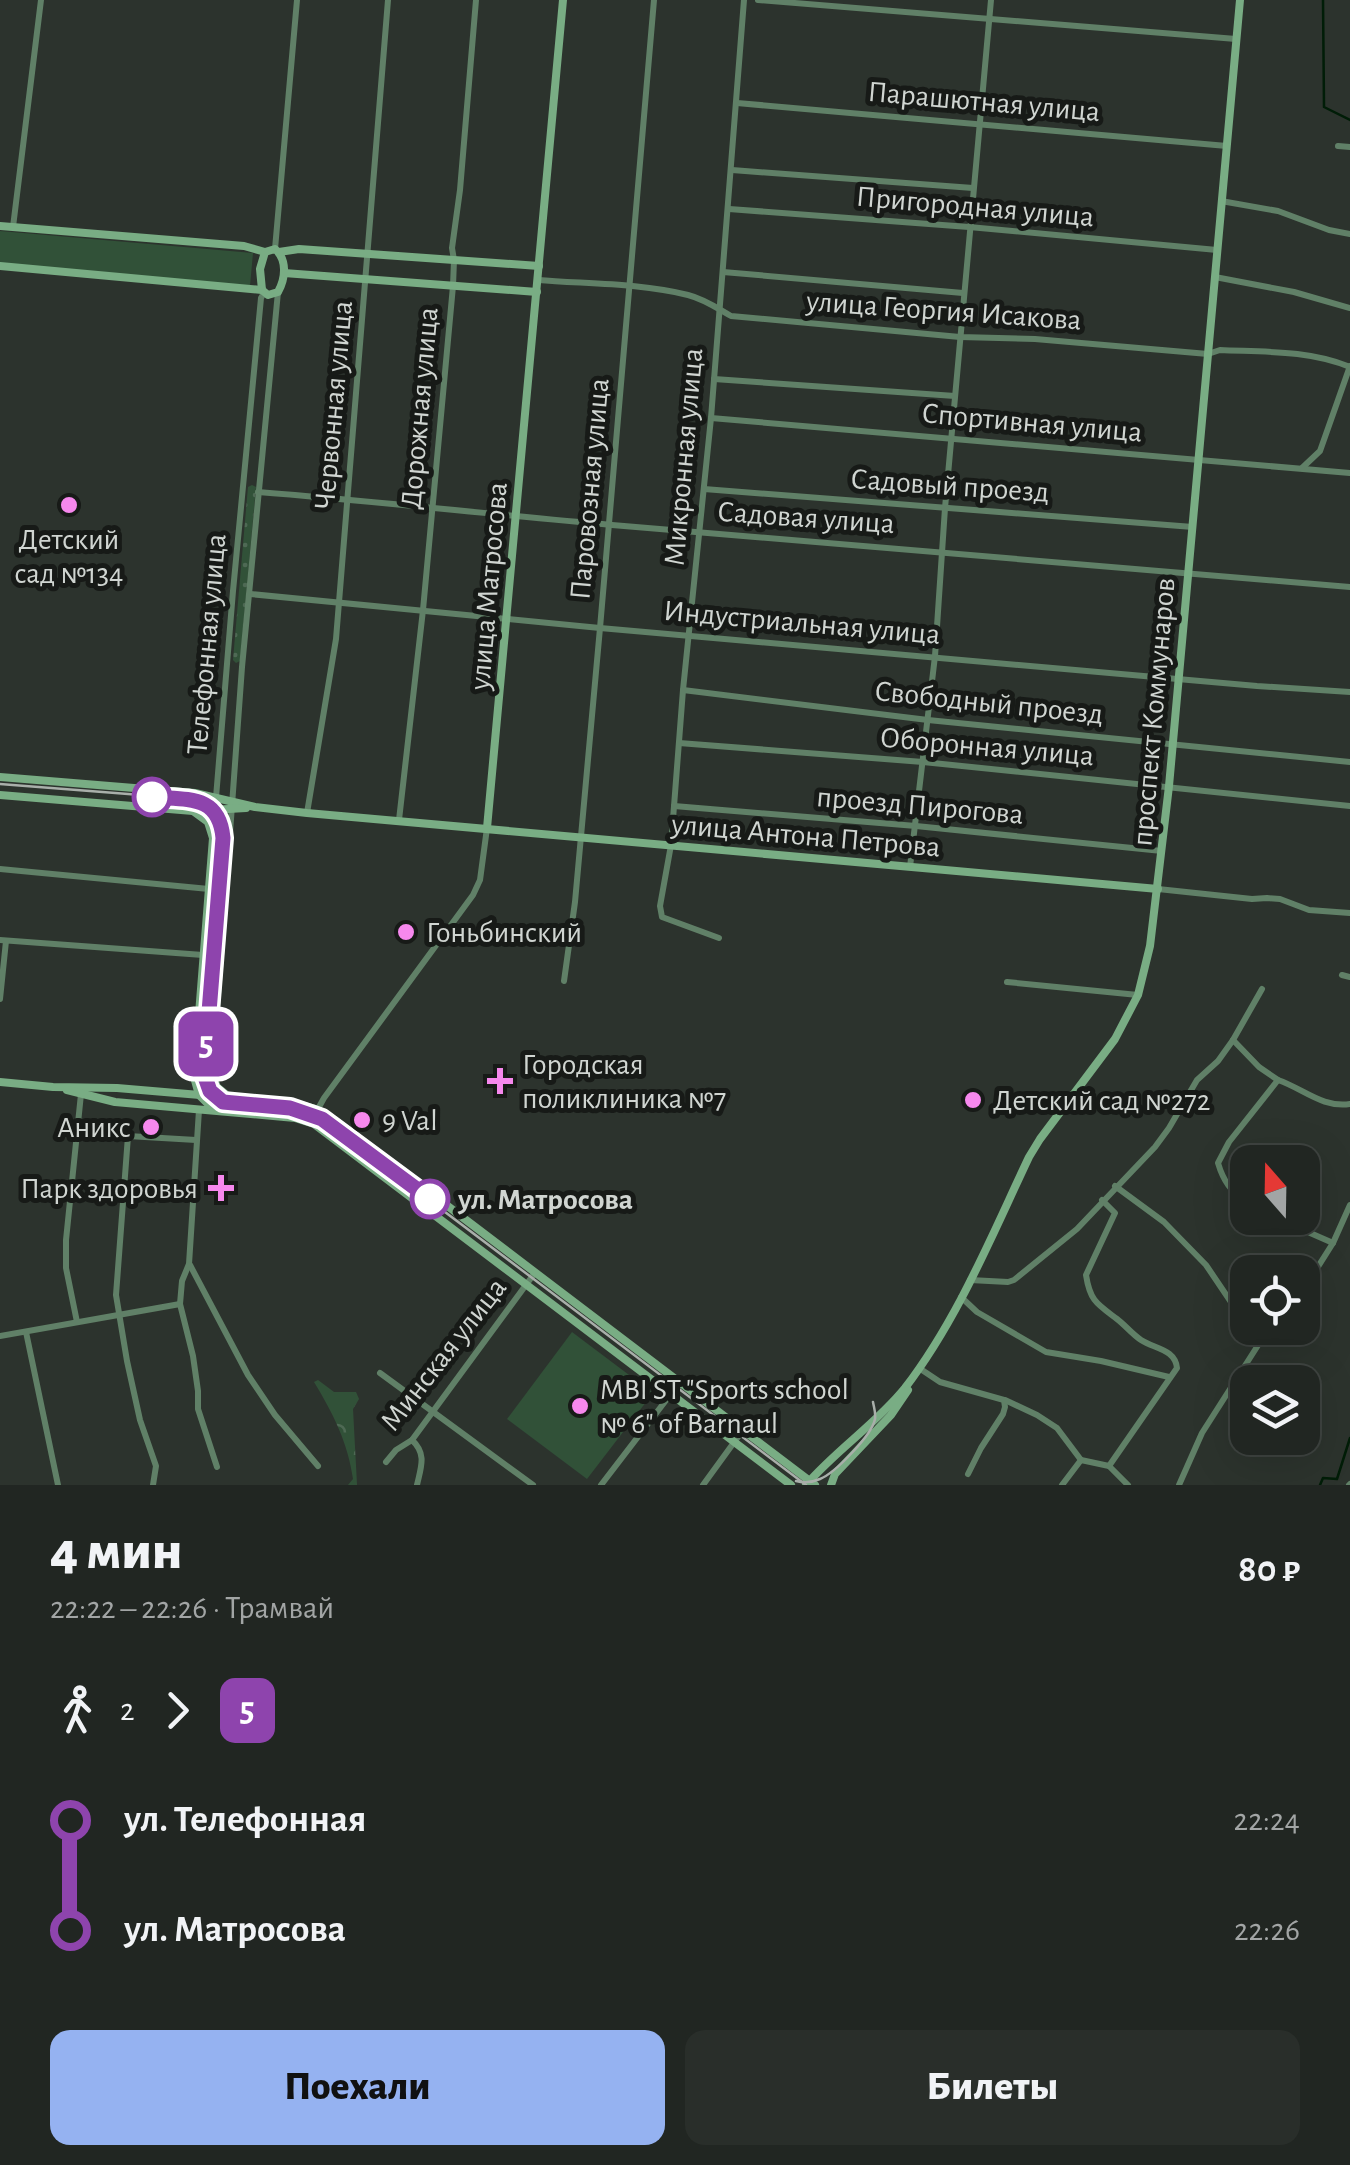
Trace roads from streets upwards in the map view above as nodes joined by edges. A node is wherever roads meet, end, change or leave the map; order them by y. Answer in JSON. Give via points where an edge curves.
{"nodes":[{"id":1,"x":41,"y":0,"type":"edge"},
{"id":2,"x":296,"y":0,"type":"edge"},
{"id":3,"x":388,"y":0,"type":"edge"},
{"id":4,"x":476,"y":0,"type":"edge"},
{"id":5,"x":563,"y":0,"type":"edge"},
{"id":6,"x":654,"y":0,"type":"edge"},
{"id":7,"x":744,"y":0,"type":"edge"},
{"id":8,"x":758,"y":0,"type":"edge"},
{"id":9,"x":991,"y":0,"type":"edge"},
{"id":10,"x":1240,"y":0,"type":"edge"},
{"id":11,"x":988,"y":20,"type":"junction"},
{"id":12,"x":1236,"y":39,"type":"junction"},
{"id":13,"x":737,"y":103,"type":"junction"},
{"id":14,"x":978,"y":123,"type":"junction"},
{"id":15,"x":1226,"y":146,"type":"junction"},
{"id":16,"x":1338,"y":146,"type":"dead end"},
{"id":17,"x":1350,"y":147,"type":"edge"},
{"id":18,"x":732,"y":170,"type":"junction"},
{"id":19,"x":972,"y":188,"type":"junction"},
{"id":20,"x":1221,"y":201,"type":"junction"},
{"id":21,"x":729,"y":208,"type":"junction"},
{"id":22,"x":0,"y":226,"type":"edge"},
{"id":23,"x":14,"y":227,"type":"junction"},
{"id":24,"x":969,"y":227,"type":"junction"},
{"id":25,"x":1350,"y":234,"type":"edge"},
{"id":26,"x":1217,"y":250,"type":"junction"},
{"id":27,"x":273,"y":251,"type":"junction"},
{"id":28,"x":368,"y":254,"type":"junction"},
{"id":29,"x":454,"y":260,"type":"junction"},
{"id":30,"x":0,"y":266,"type":"edge"},
{"id":31,"x":539,"y":266,"type":"junction"},
{"id":32,"x":723,"y":272,"type":"junction"},
{"id":33,"x":284,"y":273,"type":"junction"},
{"id":34,"x":1215,"y":277,"type":"junction"},
{"id":35,"x":366,"y":280,"type":"junction"},
{"id":36,"x":538,"y":280,"type":"junction"},
{"id":37,"x":453,"y":286,"type":"junction"},
{"id":38,"x":628,"y":287,"type":"junction"},
{"id":39,"x":263,"y":291,"type":"junction"},
{"id":40,"x":278,"y":292,"type":"junction"},
{"id":41,"x":537,"y":292,"type":"junction"},
{"id":42,"x":964,"y":293,"type":"junction"},
{"id":43,"x":1350,"y":308,"type":"edge"},
{"id":44,"x":719,"y":309,"type":"junction"},
{"id":45,"x":960,"y":337,"type":"junction"},
{"id":46,"x":1208,"y":354,"type":"junction"},
{"id":47,"x":1350,"y":366,"type":"edge"},
{"id":48,"x":714,"y":379,"type":"junction"},
{"id":49,"x":955,"y":396,"type":"junction"},
{"id":50,"x":711,"y":418,"type":"junction"},
{"id":51,"x":952,"y":438,"type":"junction"},
{"id":52,"x":1198,"y":461,"type":"junction"},
{"id":53,"x":1302,"y":468,"type":"junction"},
{"id":54,"x":1350,"y":472,"type":"edge"},
{"id":55,"x":704,"y":489,"type":"junction"},
{"id":56,"x":258,"y":492,"type":"junction"},
{"id":57,"x":348,"y":499,"type":"junction"},
{"id":58,"x":433,"y":507,"type":"junction"},
{"id":59,"x":945,"y":508,"type":"junction"},
{"id":60,"x":516,"y":515,"type":"junction"},
{"id":61,"x":609,"y":524,"type":"junction"},
{"id":62,"x":1193,"y":527,"type":"junction"},
{"id":63,"x":700,"y":532,"type":"junction"},
{"id":64,"x":942,"y":550,"type":"junction"},
{"id":65,"x":1188,"y":572,"type":"junction"},
{"id":66,"x":1350,"y":587,"type":"edge"},
{"id":67,"x":250,"y":594,"type":"junction"},
{"id":68,"x":338,"y":603,"type":"junction"},
{"id":69,"x":422,"y":610,"type":"junction"},
{"id":70,"x":508,"y":618,"type":"junction"},
{"id":71,"x":600,"y":628,"type":"junction"},
{"id":72,"x":689,"y":634,"type":"junction"},
{"id":73,"x":935,"y":656,"type":"junction"},
{"id":74,"x":1179,"y":678,"type":"junction"},
{"id":75,"x":684,"y":690,"type":"junction"},
{"id":76,"x":1350,"y":692,"type":"edge"},
{"id":77,"x":928,"y":720,"type":"junction"},
{"id":78,"x":679,"y":744,"type":"junction"},
{"id":79,"x":1173,"y":744,"type":"junction"},
{"id":80,"x":923,"y":762,"type":"junction"},
{"id":81,"x":1350,"y":762,"type":"edge"},
{"id":82,"x":0,"y":777,"type":"edge"},
{"id":83,"x":1169,"y":786,"type":"junction"},
{"id":84,"x":0,"y":795,"type":"edge"},
{"id":85,"x":216,"y":805,"type":"junction"},
{"id":86,"x":232,"y":805,"type":"junction"},
{"id":87,"x":674,"y":806,"type":"junction"},
{"id":88,"x":1350,"y":806,"type":"edge"},
{"id":89,"x":194,"y":811,"type":"junction"},
{"id":90,"x":307,"y":812,"type":"junction"},
{"id":91,"x":399,"y":820,"type":"junction"},
{"id":92,"x":916,"y":826,"type":"junction"},
{"id":93,"x":487,"y":828,"type":"junction"},
{"id":94,"x":581,"y":836,"type":"junction"},
{"id":95,"x":213,"y":838,"type":"junction"},
{"id":96,"x":229,"y":839,"type":"junction"},
{"id":97,"x":671,"y":845,"type":"junction"},
{"id":98,"x":1162,"y":851,"type":"junction"},
{"id":99,"x":910,"y":867,"type":"junction"},
{"id":100,"x":0,"y":869,"type":"edge"},
{"id":101,"x":209,"y":888,"type":"junction"},
{"id":102,"x":1158,"y":889,"type":"junction"},
{"id":103,"x":1350,"y":912,"type":"edge"},
{"id":104,"x":719,"y":938,"type":"dead end"},
{"id":105,"x":3,"y":940,"type":"edge"},
{"id":106,"x":203,"y":955,"type":"junction"},
{"id":107,"x":564,"y":980,"type":"dead end"},
{"id":108,"x":1008,"y":982,"type":"dead end"},
{"id":109,"x":1262,"y":989,"type":"dead end"},
{"id":110,"x":1138,"y":995,"type":"junction"},
{"id":111,"x":0,"y":999,"type":"edge"},
{"id":112,"x":1233,"y":1040,"type":"junction"},
{"id":113,"x":213,"y":1080,"type":"junction"},
{"id":114,"x":1278,"y":1080,"type":"junction"},
{"id":115,"x":0,"y":1082,"type":"edge"},
{"id":116,"x":54,"y":1086,"type":"junction"},
{"id":117,"x":81,"y":1094,"type":"junction"},
{"id":118,"x":230,"y":1097,"type":"junction"},
{"id":119,"x":203,"y":1101,"type":"junction"},
{"id":120,"x":1350,"y":1104,"type":"edge"},
{"id":121,"x":316,"y":1109,"type":"junction"},
{"id":122,"x":310,"y":1122,"type":"junction"},
{"id":123,"x":196,"y":1140,"type":"junction"},
{"id":124,"x":1115,"y":1186,"type":"junction"},
{"id":125,"x":1230,"y":1188,"type":"edge"},
{"id":126,"x":1102,"y":1200,"type":"junction"},
{"id":127,"x":444,"y":1204,"type":"junction"},
{"id":128,"x":1350,"y":1204,"type":"edge"},
{"id":129,"x":435,"y":1215,"type":"junction"},
{"id":130,"x":1315,"y":1235,"type":"edge"},
{"id":131,"x":1333,"y":1243,"type":"junction"},
{"id":132,"x":189,"y":1264,"type":"junction"},
{"id":133,"x":1320,"y":1264,"type":"edge"},
{"id":134,"x":534,"y":1274,"type":"junction"},
{"id":135,"x":970,"y":1280,"type":"junction"},
{"id":136,"x":526,"y":1285,"type":"junction"},
{"id":137,"x":960,"y":1298,"type":"junction"},
{"id":138,"x":1230,"y":1302,"type":"edge"},
{"id":139,"x":180,"y":1304,"type":"junction"},
{"id":140,"x":120,"y":1316,"type":"junction"},
{"id":141,"x":77,"y":1322,"type":"junction"},
{"id":142,"x":26,"y":1332,"type":"junction"},
{"id":143,"x":0,"y":1336,"type":"edge"},
{"id":144,"x":1258,"y":1345,"type":"edge"},
{"id":145,"x":919,"y":1368,"type":"junction"},
{"id":146,"x":380,"y":1373,"type":"dead end"},
{"id":147,"x":1169,"y":1377,"type":"junction"},
{"id":148,"x":680,"y":1382,"type":"junction"},
{"id":149,"x":670,"y":1394,"type":"junction"},
{"id":150,"x":1004,"y":1400,"type":"junction"},
{"id":151,"x":433,"y":1410,"type":"junction"},
{"id":152,"x":743,"y":1430,"type":"junction"},
{"id":153,"x":412,"y":1440,"type":"junction"},
{"id":154,"x":734,"y":1442,"type":"junction"},
{"id":155,"x":1081,"y":1460,"type":"junction"},
{"id":156,"x":386,"y":1462,"type":"dead end"},
{"id":157,"x":318,"y":1466,"type":"dead end"},
{"id":158,"x":1109,"y":1466,"type":"junction"},
{"id":159,"x":217,"y":1467,"type":"dead end"},
{"id":160,"x":968,"y":1474,"type":"dead end"},
{"id":161,"x":830,"y":1483,"type":"edge"},
{"id":162,"x":810,"y":1484,"type":"edge"},
{"id":163,"x":58,"y":1485,"type":"edge"},
{"id":164,"x":154,"y":1485,"type":"edge"},
{"id":165,"x":418,"y":1485,"type":"edge"},
{"id":166,"x":532,"y":1485,"type":"edge"},
{"id":167,"x":601,"y":1485,"type":"edge"},
{"id":168,"x":703,"y":1485,"type":"edge"},
{"id":169,"x":790,"y":1485,"type":"edge"},
{"id":170,"x":1062,"y":1485,"type":"edge"},
{"id":171,"x":1128,"y":1485,"type":"edge"},
{"id":172,"x":1179,"y":1485,"type":"edge"}],
"edges":[{"from":1,"to":23,"type":"street"},
{"from":2,"to":27,"type":"street"},
{"from":3,"to":28,"type":"street","name":"Червонная улица"},
{"from":4,"to":29,"type":"street","name":"Дорожная улица"},
{"from":5,"to":31,"type":"street","name":"улица Матросова"},
{"from":6,"to":38,"type":"street","name":"Паровозная улица"},
{"from":7,"to":13,"type":"street","name":"Микронная улица"},
{"from":8,"to":11,"type":"street"},
{"from":9,"to":11,"type":"street"},
{"from":10,"to":12,"type":"street","name":"проспект Коммунаров"},
{"from":11,"to":12,"type":"street"},
{"from":11,"to":14,"type":"street"},
{"from":12,"to":15,"type":"street","name":"проспект Коммунаров"},
{"from":13,"to":14,"type":"street","name":"Парашютная улица"},
{"from":13,"to":18,"type":"street","name":"Микронная улица"},
{"from":14,"to":15,"type":"street","name":"Парашютная улица"},
{"from":14,"to":19,"type":"street"},
{"from":15,"to":20,"type":"street","name":"проспект Коммунаров"},
{"from":16,"to":17,"type":"street"},
{"from":18,"to":19,"type":"street"},
{"from":18,"to":21,"type":"street","name":"Микронная улица"},
{"from":19,"to":24,"type":"street"},
{"from":20,"to":25,"type":"street","via":[[1278,210]]},
{"from":20,"to":26,"type":"street","name":"проспект Коммунаров"},
{"from":21,"to":24,"type":"street","name":"Пригородная улица"},
{"from":21,"to":32,"type":"street","name":"Микронная улица"},
{"from":22,"to":23,"type":"street"},
{"from":23,"to":27,"type":"street"},
{"from":24,"to":26,"type":"street","name":"Пригородная улица"},
{"from":24,"to":42,"type":"street"},
{"from":26,"to":34,"type":"street","name":"проспект Коммунаров"},
{"from":27,"to":28,"type":"street"},
{"from":27,"to":33,"type":"street"},
{"from":27,"to":39,"type":"street","via":[[260,269]]},
{"from":28,"to":29,"type":"street"},
{"from":28,"to":35,"type":"street","name":"Червонная улица"},
{"from":29,"to":31,"type":"street"},
{"from":29,"to":37,"type":"street","name":"Дорожная улица"},
{"from":30,"to":39,"type":"street"},
{"from":31,"to":36,"type":"street","name":"улица Матросова"},
{"from":32,"to":42,"type":"street"},
{"from":32,"to":44,"type":"street","name":"Микронная улица"},
{"from":33,"to":35,"type":"street"},
{"from":33,"to":40,"type":"street"},
{"from":34,"to":43,"type":"street"},
{"from":34,"to":46,"type":"street","name":"проспект Коммунаров"},
{"from":35,"to":37,"type":"street"},
{"from":35,"to":57,"type":"street","name":"Червонная улица"},
{"from":36,"to":38,"type":"street","name":"улица Георгия Исакова"},
{"from":36,"to":41,"type":"street","name":"улица Матросова"},
{"from":37,"to":41,"type":"street"},
{"from":37,"to":58,"type":"street","name":"Дорожная улица"},
{"from":38,"to":44,"type":"street","name":"улица Георгия Исакова","via":[[687,295]]},
{"from":38,"to":61,"type":"street","name":"Паровозная улица"},
{"from":39,"to":40,"type":"street"},
{"from":39,"to":85,"type":"street","name":"Телефонная улица"},
{"from":40,"to":56,"type":"street","name":"Телефонная улица"},
{"from":41,"to":60,"type":"street","name":"улица Матросова"},
{"from":42,"to":45,"type":"street"},
{"from":44,"to":45,"type":"street","name":"улица Георгия Исакова","via":[[731,316]]},
{"from":44,"to":48,"type":"street","name":"Микронная улица"},
{"from":45,"to":46,"type":"street","name":"улица Георгия Исакова"},
{"from":45,"to":49,"type":"street"},
{"from":46,"to":47,"type":"street","name":"улица Георгия Исакова","via":[[1303,354]]},
{"from":46,"to":52,"type":"street","name":"проспект Коммунаров"},
{"from":47,"to":53,"type":"street","via":[[1320,452]]},
{"from":48,"to":49,"type":"street"},
{"from":48,"to":50,"type":"street","name":"Микронная улица"},
{"from":49,"to":51,"type":"street"},
{"from":50,"to":51,"type":"street","name":"Спортивная улица"},
{"from":50,"to":55,"type":"street","name":"Микронная улица"},
{"from":51,"to":52,"type":"street","name":"Спортивная улица"},
{"from":51,"to":59,"type":"street"},
{"from":52,"to":53,"type":"street","name":"Спортивная улица"},
{"from":52,"to":62,"type":"street","name":"проспект Коммунаров"},
{"from":53,"to":54,"type":"street","name":"Спортивная улица"},
{"from":55,"to":59,"type":"street","name":"Садовый проезд"},
{"from":55,"to":63,"type":"street","name":"Микронная улица"},
{"from":56,"to":57,"type":"street","name":"Садовая улица"},
{"from":56,"to":67,"type":"street","name":"Телефонная улица"},
{"from":57,"to":58,"type":"street","name":"Садовая улица"},
{"from":57,"to":68,"type":"street","name":"Червонная улица"},
{"from":58,"to":60,"type":"street","name":"Садовая улица"},
{"from":58,"to":69,"type":"street","name":"Дорожная улица"},
{"from":59,"to":62,"type":"street","name":"Садовый проезд"},
{"from":59,"to":64,"type":"street"},
{"from":60,"to":61,"type":"street","name":"Садовая улица"},
{"from":60,"to":70,"type":"street","name":"улица Матросова"},
{"from":61,"to":63,"type":"street","name":"Садовая улица"},
{"from":61,"to":71,"type":"street","name":"Паровозная улица"},
{"from":62,"to":65,"type":"street","name":"проспект Коммунаров"},
{"from":63,"to":64,"type":"street","name":"Садовая улица"},
{"from":63,"to":72,"type":"street","name":"Микронная улица"},
{"from":64,"to":65,"type":"street","name":"Садовая улица"},
{"from":64,"to":73,"type":"street"},
{"from":65,"to":66,"type":"street","name":"Садовая улица"},
{"from":65,"to":74,"type":"street","name":"проспект Коммунаров"},
{"from":67,"to":68,"type":"street","name":"Индустриальная улица"},
{"from":67,"to":86,"type":"street","name":"Телефонная улица"},
{"from":68,"to":69,"type":"street","name":"Индустриальная улица"},
{"from":68,"to":90,"type":"street","name":"Червонная улица"},
{"from":69,"to":70,"type":"street","name":"Индустриальная улица"},
{"from":69,"to":91,"type":"street","name":"Дорожная улица"},
{"from":70,"to":71,"type":"street","name":"Индустриальная улица"},
{"from":70,"to":93,"type":"street","name":"улица Матросова"},
{"from":71,"to":72,"type":"street","name":"Индустриальная улица"},
{"from":71,"to":94,"type":"street","name":"Паровозная улица"},
{"from":72,"to":73,"type":"street","name":"Индустриальная улица"},
{"from":72,"to":75,"type":"street","name":"Микронная улица"},
{"from":73,"to":74,"type":"street","name":"Индустриальная улица"},
{"from":73,"to":77,"type":"street"},
{"from":74,"to":76,"type":"street","name":"Индустриальная улица"},
{"from":74,"to":79,"type":"street","name":"проспект Коммунаров"},
{"from":75,"to":77,"type":"street","name":"Свободный проезд"},
{"from":75,"to":78,"type":"street","name":"Микронная улица"},
{"from":77,"to":79,"type":"street","name":"Свободный проезд"},
{"from":77,"to":80,"type":"street"},
{"from":78,"to":80,"type":"street","name":"Оборонная улица"},
{"from":78,"to":87,"type":"street","name":"Микронная улица"},
{"from":79,"to":81,"type":"street","name":"Свободный проезд"},
{"from":79,"to":83,"type":"street","name":"проспект Коммунаров"},
{"from":80,"to":83,"type":"street","name":"Оборонная улица"},
{"from":80,"to":92,"type":"street"},
{"from":82,"to":85,"type":"street","name":"улица Антона Петрова","via":[[196,793]]},
{"from":83,"to":88,"type":"street","name":"Оборонная улица"},
{"from":83,"to":98,"type":"street","name":"проспект Коммунаров"},
{"from":84,"to":89,"type":"street","name":"улица Антона Петрова"},
{"from":85,"to":86,"type":"street","name":"улица Антона Петрова"},
{"from":85,"to":89,"type":"street","name":"улица Антона Петрова"},
{"from":85,"to":95,"type":"street","name":"Телефонная улица"},
{"from":85,"to":96,"type":"street"},
{"from":86,"to":90,"type":"street","name":"улица Антона Петрова"},
{"from":86,"to":96,"type":"street","name":"Телефонная улица"},
{"from":87,"to":92,"type":"street","name":"проезд Пирогова"},
{"from":87,"to":97,"type":"street","name":"Микронная улица"},
{"from":89,"to":95,"type":"street","via":[[208,822]]},
{"from":90,"to":91,"type":"street","name":"улица Антона Петрова"},
{"from":91,"to":93,"type":"street","name":"улица Антона Петрова"},
{"from":92,"to":98,"type":"street","name":"проезд Пирогова"},
{"from":92,"to":99,"type":"street"},
{"from":93,"to":94,"type":"street","name":"улица Антона Петрова"},
{"from":93,"to":121,"type":"street","name":"улица Матросова","via":[[472,895]]},
{"from":94,"to":97,"type":"street","name":"улица Антона Петрова"},
{"from":94,"to":107,"type":"street","name":"Паровозная улица"},
{"from":95,"to":101,"type":"street","name":"Телефонная улица"},
{"from":96,"to":113,"type":"street","name":"Телефонная улица"},
{"from":97,"to":99,"type":"street","name":"улица Антона Петрова"},
{"from":97,"to":104,"type":"street","name":"Микронная улица","via":[[662,917]]},
{"from":98,"to":102,"type":"street","name":"проспект Коммунаров"},
{"from":99,"to":102,"type":"street","name":"улица Антона Петрова"},
{"from":100,"to":101,"type":"street"},
{"from":101,"to":106,"type":"street","name":"Телефонная улица"},
{"from":102,"to":103,"type":"street","name":"улица Антона Петрова"},
{"from":102,"to":110,"type":"street","name":"проспект Коммунаров"},
{"from":105,"to":106,"type":"street"},
{"from":105,"to":111,"type":"street"},
{"from":106,"to":119,"type":"street","name":"Телефонная улица","via":[[194,1077]]},
{"from":108,"to":110,"type":"street"},
{"from":109,"to":112,"type":"street"},
{"from":110,"to":135,"type":"street","name":"проспект Коммунаров","via":[[1115,1039],[1029,1157]]},
{"from":112,"to":114,"type":"street"},
{"from":112,"to":124,"type":"street","via":[[1197,1080],[1162,1138]]},
{"from":113,"to":118,"type":"street"},
{"from":113,"to":119,"type":"street","name":"Телефонная улица"},
{"from":114,"to":120,"type":"street","via":[[1320,1102]]},
{"from":114,"to":125,"type":"street","via":[[1218,1163]]},
{"from":115,"to":116,"type":"street"},
{"from":116,"to":117,"type":"street"},
{"from":116,"to":119,"type":"street"},
{"from":117,"to":119,"type":"street","via":[[115,1102]]},
{"from":117,"to":141,"type":"street","via":[[66,1268]]},
{"from":118,"to":119,"type":"street"},
{"from":118,"to":121,"type":"street"},
{"from":119,"to":122,"type":"street","via":[[217,1111]]},
{"from":119,"to":123,"type":"street","name":"Телефонная улица"},
{"from":121,"to":122,"type":"street","name":"улица Матросова"},
{"from":121,"to":127,"type":"street"},
{"from":122,"to":129,"type":"street"},
{"from":123,"to":132,"type":"street","name":"Телефонная улица"},
{"from":123,"to":140,"type":"street","via":[[128,1136],[116,1274]]},
{"from":124,"to":126,"type":"street"},
{"from":124,"to":138,"type":"street","via":[[1164,1222],[1206,1265]]},
{"from":126,"to":135,"type":"street","via":[[1014,1280]]},
{"from":126,"to":147,"type":"street","via":[[1114,1216],[1086,1275],[1091,1294],[1142,1341],[1174,1356]]},
{"from":127,"to":129,"type":"street"},
{"from":127,"to":134,"type":"street"},
{"from":128,"to":131,"type":"street"},
{"from":129,"to":136,"type":"street"},
{"from":130,"to":131,"type":"street"},
{"from":131,"to":133,"type":"street"},
{"from":132,"to":139,"type":"street","name":"Телефонная улица"},
{"from":132,"to":157,"type":"street","via":[[248,1375]]},
{"from":134,"to":136,"type":"street","name":"Минская улица"},
{"from":134,"to":148,"type":"street"},
{"from":135,"to":137,"type":"street","name":"проспект Коммунаров"},
{"from":136,"to":149,"type":"street"},
{"from":136,"to":151,"type":"street","name":"Минская улица"},
{"from":137,"to":145,"type":"street","name":"проспект Коммунаров"},
{"from":137,"to":147,"type":"street","via":[[1046,1352]]},
{"from":139,"to":140,"type":"street"},
{"from":139,"to":159,"type":"street","name":"Телефонная улица","via":[[198,1409]]},
{"from":140,"to":141,"type":"street"},
{"from":140,"to":164,"type":"street","via":[[156,1466]]},
{"from":141,"to":142,"type":"street"},
{"from":142,"to":143,"type":"street"},
{"from":142,"to":163,"type":"street"},
{"from":144,"to":172,"type":"street","via":[[1202,1433]]},
{"from":145,"to":150,"type":"street","via":[[940,1382]]},
{"from":145,"to":161,"type":"street","name":"проспект Коммунаров","via":[[896,1410]]},
{"from":145,"to":162,"type":"street","name":"проспект Коммунаров"},
{"from":146,"to":151,"type":"street"},
{"from":147,"to":158,"type":"street"},
{"from":148,"to":149,"type":"street"},
{"from":148,"to":152,"type":"street"},
{"from":149,"to":154,"type":"street"},
{"from":149,"to":167,"type":"street"},
{"from":150,"to":155,"type":"street","via":[[1057,1428]]},
{"from":150,"to":160,"type":"street"},
{"from":151,"to":153,"type":"street","name":"Минская улица"},
{"from":151,"to":166,"type":"street"},
{"from":152,"to":154,"type":"street"},
{"from":152,"to":162,"type":"street"},
{"from":153,"to":156,"type":"street","name":"Минская улица"},
{"from":153,"to":165,"type":"street","via":[[422,1457]]},
{"from":154,"to":168,"type":"street"},
{"from":154,"to":169,"type":"street"},
{"from":155,"to":158,"type":"street"},
{"from":155,"to":170,"type":"street"},
{"from":158,"to":171,"type":"street"}]}
